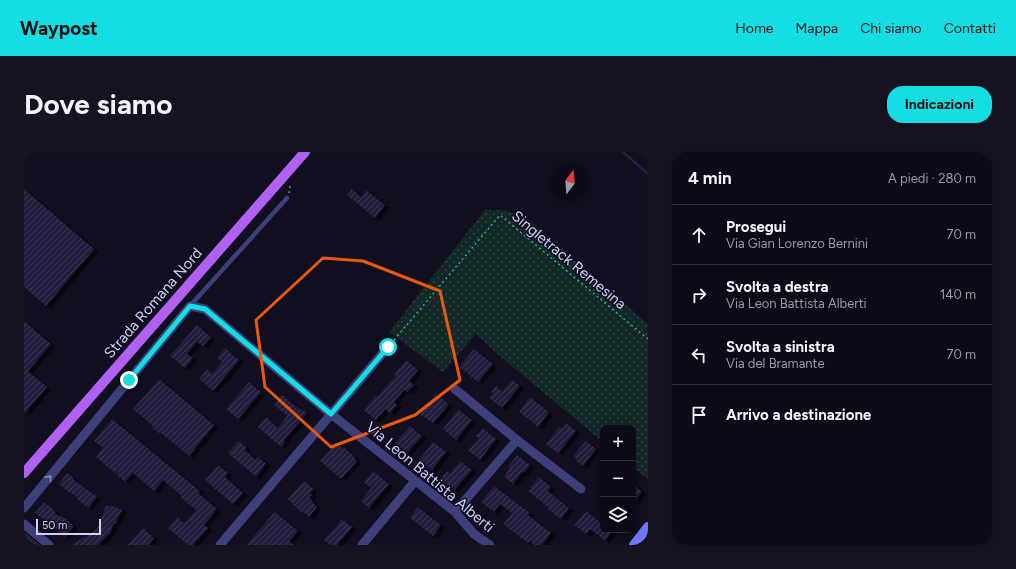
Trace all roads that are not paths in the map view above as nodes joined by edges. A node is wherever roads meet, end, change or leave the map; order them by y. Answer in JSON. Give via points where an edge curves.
{"nodes":[{"id":1,"x":305,"y":152,"type":"edge"},
{"id":2,"x":287,"y":198,"type":"dead end"},
{"id":3,"x":190,"y":306,"type":"junction"},
{"id":4,"x":388,"y":347,"type":"road end"},
{"id":5,"x":455,"y":389,"type":"dead end"},
{"id":6,"x":331,"y":414,"type":"junction"},
{"id":7,"x":517,"y":440,"type":"junction"},
{"id":8,"x":24,"y":473,"type":"edge"},
{"id":9,"x":415,"y":481,"type":"junction"},
{"id":10,"x":581,"y":489,"type":"dead end"},
{"id":11,"x":24,"y":508,"type":"edge"},
{"id":12,"x":455,"y":512,"type":"junction"},
{"id":13,"x":24,"y":524,"type":"edge"},
{"id":14,"x":648,"y":527,"type":"edge"},
{"id":15,"x":49,"y":545,"type":"edge"},
{"id":16,"x":220,"y":545,"type":"edge"},
{"id":17,"x":362,"y":545,"type":"edge"},
{"id":18,"x":490,"y":545,"type":"edge"},
{"id":19,"x":634,"y":545,"type":"edge"}],
"edges":[{"from":1,"to":8,"type":"main road","name":"Strada Romana Nord"},
{"from":2,"to":3,"type":"lane"},
{"from":3,"to":6,"type":"street","name":"Via Leon Battista Alberti","via":[[205,309]]},
{"from":11,"to":3,"type":"street","one_way":true},
{"from":4,"to":6,"type":"street"},
{"from":5,"to":7,"type":"street"},
{"from":6,"to":9,"type":"street","name":"Via Leon Battista Alberti"},
{"from":6,"to":16,"type":"street"},
{"from":7,"to":10,"type":"street"},
{"from":7,"to":12,"type":"street"},
{"from":9,"to":12,"type":"street","name":"Via Leon Battista Alberti"},
{"from":9,"to":17,"type":"street"},
{"from":12,"to":18,"type":"street","name":"Via Leon Battista Alberti","via":[[474,534]]},
{"from":13,"to":15,"type":"street"},
{"from":14,"to":19,"type":"street"}]}
